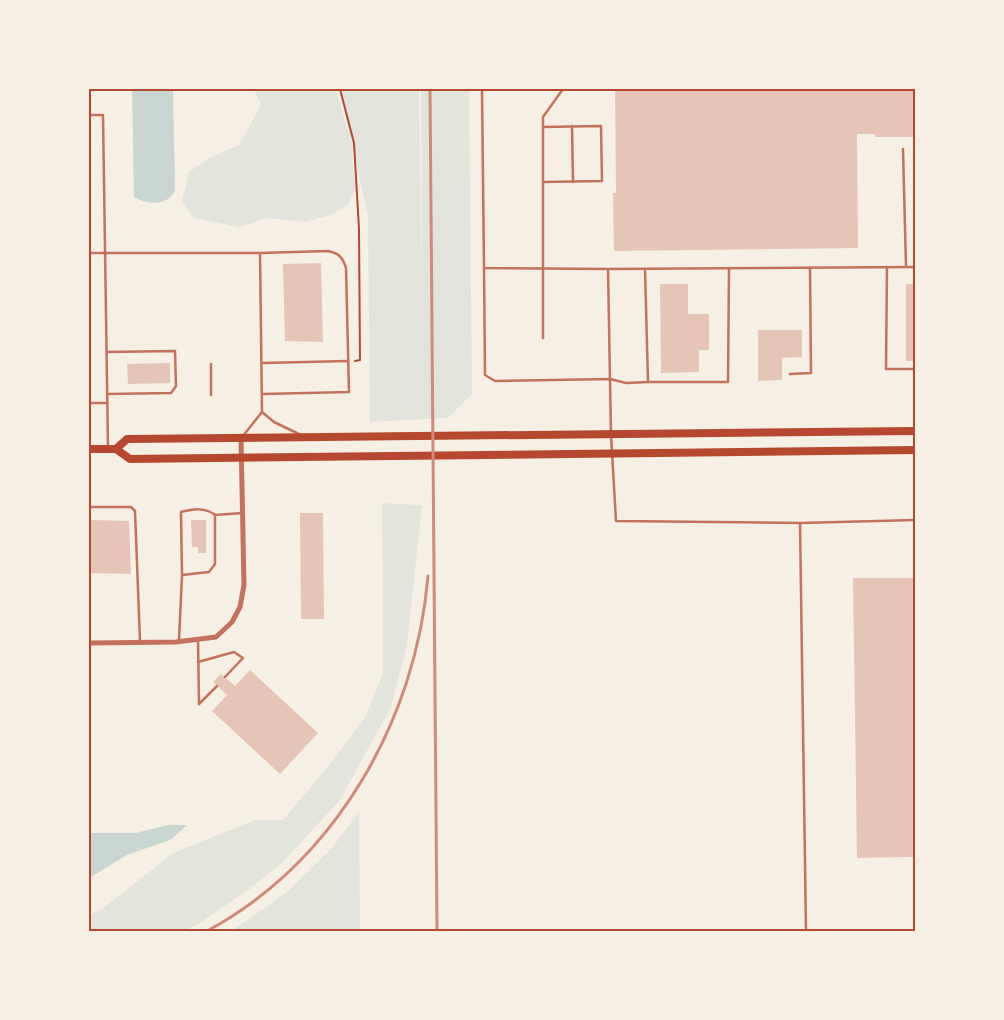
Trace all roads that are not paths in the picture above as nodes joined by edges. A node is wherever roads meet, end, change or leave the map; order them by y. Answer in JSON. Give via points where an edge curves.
{"nodes":[{"id":1,"x":482,"y":89,"type":"edge"},
{"id":2,"x":563,"y":89,"type":"edge"},
{"id":3,"x":89,"y":115,"type":"edge"},
{"id":4,"x":572,"y":126,"type":"junction"},
{"id":5,"x":543,"y":127,"type":"junction"},
{"id":6,"x":903,"y":149,"type":"dead end"},
{"id":7,"x":543,"y":182,"type":"junction"},
{"id":8,"x":573,"y":182,"type":"junction"},
{"id":9,"x":89,"y":253,"type":"edge"},
{"id":10,"x":106,"y":253,"type":"junction"},
{"id":11,"x":260,"y":253,"type":"junction"},
{"id":12,"x":887,"y":267,"type":"junction"},
{"id":13,"x":906,"y":267,"type":"junction"},
{"id":14,"x":915,"y":267,"type":"edge"},
{"id":15,"x":484,"y":268,"type":"junction"},
{"id":16,"x":729,"y":268,"type":"junction"},
{"id":17,"x":810,"y":268,"type":"junction"},
{"id":18,"x":543,"y":269,"type":"junction"},
{"id":19,"x":608,"y":269,"type":"junction"},
{"id":20,"x":646,"y":269,"type":"junction"},
{"id":21,"x":543,"y":338,"type":"dead end"},
{"id":22,"x":107,"y":352,"type":"junction"},
{"id":23,"x":348,"y":361,"type":"junction"},
{"id":24,"x":262,"y":363,"type":"junction"},
{"id":25,"x":211,"y":364,"type":"dead end"},
{"id":26,"x":915,"y":369,"type":"edge"},
{"id":27,"x":790,"y":374,"type":"dead end"},
{"id":28,"x":610,"y":378,"type":"junction"},
{"id":29,"x":648,"y":382,"type":"junction"},
{"id":30,"x":107,"y":394,"type":"junction"},
{"id":31,"x":211,"y":394,"type":"dead end"},
{"id":32,"x":262,"y":394,"type":"junction"},
{"id":33,"x":89,"y":403,"type":"edge"},
{"id":34,"x":107,"y":403,"type":"junction"},
{"id":35,"x":262,"y":412,"type":"junction"},
{"id":36,"x":915,"y":431,"type":"edge"},
{"id":37,"x":611,"y":435,"type":"junction"},
{"id":38,"x":241,"y":438,"type":"junction"},
{"id":39,"x":309,"y":438,"type":"junction"},
{"id":40,"x":89,"y":449,"type":"edge"},
{"id":41,"x":112,"y":449,"type":"junction"},
{"id":42,"x":915,"y":450,"type":"edge"},
{"id":43,"x":612,"y":454,"type":"junction"},
{"id":44,"x":242,"y":458,"type":"junction"},
{"id":45,"x":89,"y":508,"type":"edge"},
{"id":46,"x":242,"y":513,"type":"junction"},
{"id":47,"x":215,"y":515,"type":"junction"},
{"id":48,"x":915,"y":520,"type":"edge"},
{"id":49,"x":800,"y":522,"type":"junction"},
{"id":50,"x":182,"y":575,"type":"junction"},
{"id":51,"x":198,"y":639,"type":"junction"},
{"id":52,"x":89,"y":642,"type":"edge"},
{"id":53,"x":140,"y":642,"type":"junction"},
{"id":54,"x":179,"y":642,"type":"junction"},
{"id":55,"x":198,"y":662,"type":"junction"},
{"id":56,"x":225,"y":677,"type":"dead end"},
{"id":57,"x":217,"y":686,"type":"dead end"},
{"id":58,"x":806,"y":931,"type":"edge"}],
"edges":[{"from":1,"to":15,"type":"lane"},
{"from":2,"to":5,"type":"lane","via":[[543,117]]},
{"from":3,"to":10,"type":"lane","via":[[104,115]]},
{"from":4,"to":5,"type":"lane"},
{"from":4,"to":8,"type":"lane"},
{"from":4,"to":8,"type":"lane","via":[[601,126],[602,181]]},
{"from":5,"to":7,"type":"lane"},
{"from":6,"to":13,"type":"lane"},
{"from":7,"to":8,"type":"lane"},
{"from":7,"to":18,"type":"lane"},
{"from":9,"to":10,"type":"lane"},
{"from":10,"to":11,"type":"lane"},
{"from":10,"to":22,"type":"lane"},
{"from":11,"to":23,"type":"lane","via":[[328,251],[340,256],[346,268]]},
{"from":11,"to":24,"type":"lane"},
{"from":12,"to":13,"type":"lane"},
{"from":12,"to":17,"type":"lane"},
{"from":12,"to":26,"type":"lane","via":[[886,369]]},
{"from":13,"to":14,"type":"lane"},
{"from":15,"to":18,"type":"lane"},
{"from":15,"to":28,"type":"lane","via":[[485,375],[495,381]]},
{"from":16,"to":17,"type":"lane"},
{"from":16,"to":20,"type":"lane"},
{"from":16,"to":29,"type":"lane","via":[[728,382]]},
{"from":17,"to":27,"type":"lane","via":[[811,374]]},
{"from":18,"to":19,"type":"lane"},
{"from":18,"to":21,"type":"lane"},
{"from":19,"to":20,"type":"lane"},
{"from":19,"to":28,"type":"lane"},
{"from":20,"to":29,"type":"lane"},
{"from":22,"to":30,"type":"lane"},
{"from":22,"to":30,"type":"lane","via":[[175,351],[176,386],[171,393]]},
{"from":23,"to":24,"type":"lane"},
{"from":23,"to":32,"type":"lane","via":[[349,392]]},
{"from":24,"to":32,"type":"lane"},
{"from":25,"to":31,"type":"lane"},
{"from":28,"to":29,"type":"lane"},
{"from":28,"to":37,"type":"lane"},
{"from":30,"to":34,"type":"lane"},
{"from":32,"to":35,"type":"lane"},
{"from":33,"to":34,"type":"lane"},
{"from":34,"to":41,"type":"lane"},
{"from":35,"to":38,"type":"lane"},
{"from":35,"to":39,"type":"lane","via":[[274,422]]},
{"from":36,"to":37,"type":"main road"},
{"from":37,"to":39,"type":"main road"},
{"from":37,"to":43,"type":"lane"},
{"from":38,"to":39,"type":"main road"},
{"from":38,"to":41,"type":"main road","via":[[127,439]]},
{"from":38,"to":44,"type":"street"},
{"from":40,"to":41,"type":"main road"},
{"from":41,"to":44,"type":"main road","via":[[130,459]]},
{"from":42,"to":43,"type":"main road"},
{"from":43,"to":44,"type":"main road"},
{"from":43,"to":49,"type":"lane","via":[[616,522]]},
{"from":44,"to":46,"type":"street"},
{"from":45,"to":53,"type":"lane","via":[[135,510]]},
{"from":46,"to":47,"type":"lane"},
{"from":46,"to":51,"type":"street","via":[[244,585],[240,607],[232,622],[216,637]]},
{"from":47,"to":50,"type":"lane","via":[[215,564],[209,572]]},
{"from":47,"to":50,"type":"lane","via":[[209,510],[181,512]]},
{"from":48,"to":49,"type":"lane"},
{"from":49,"to":58,"type":"lane"},
{"from":50,"to":54,"type":"lane"},
{"from":51,"to":54,"type":"street"},
{"from":51,"to":55,"type":"lane"},
{"from":52,"to":53,"type":"street"},
{"from":53,"to":54,"type":"street"},
{"from":55,"to":56,"type":"lane","via":[[234,652],[242,658]]},
{"from":55,"to":57,"type":"lane","via":[[199,704]]}]}
